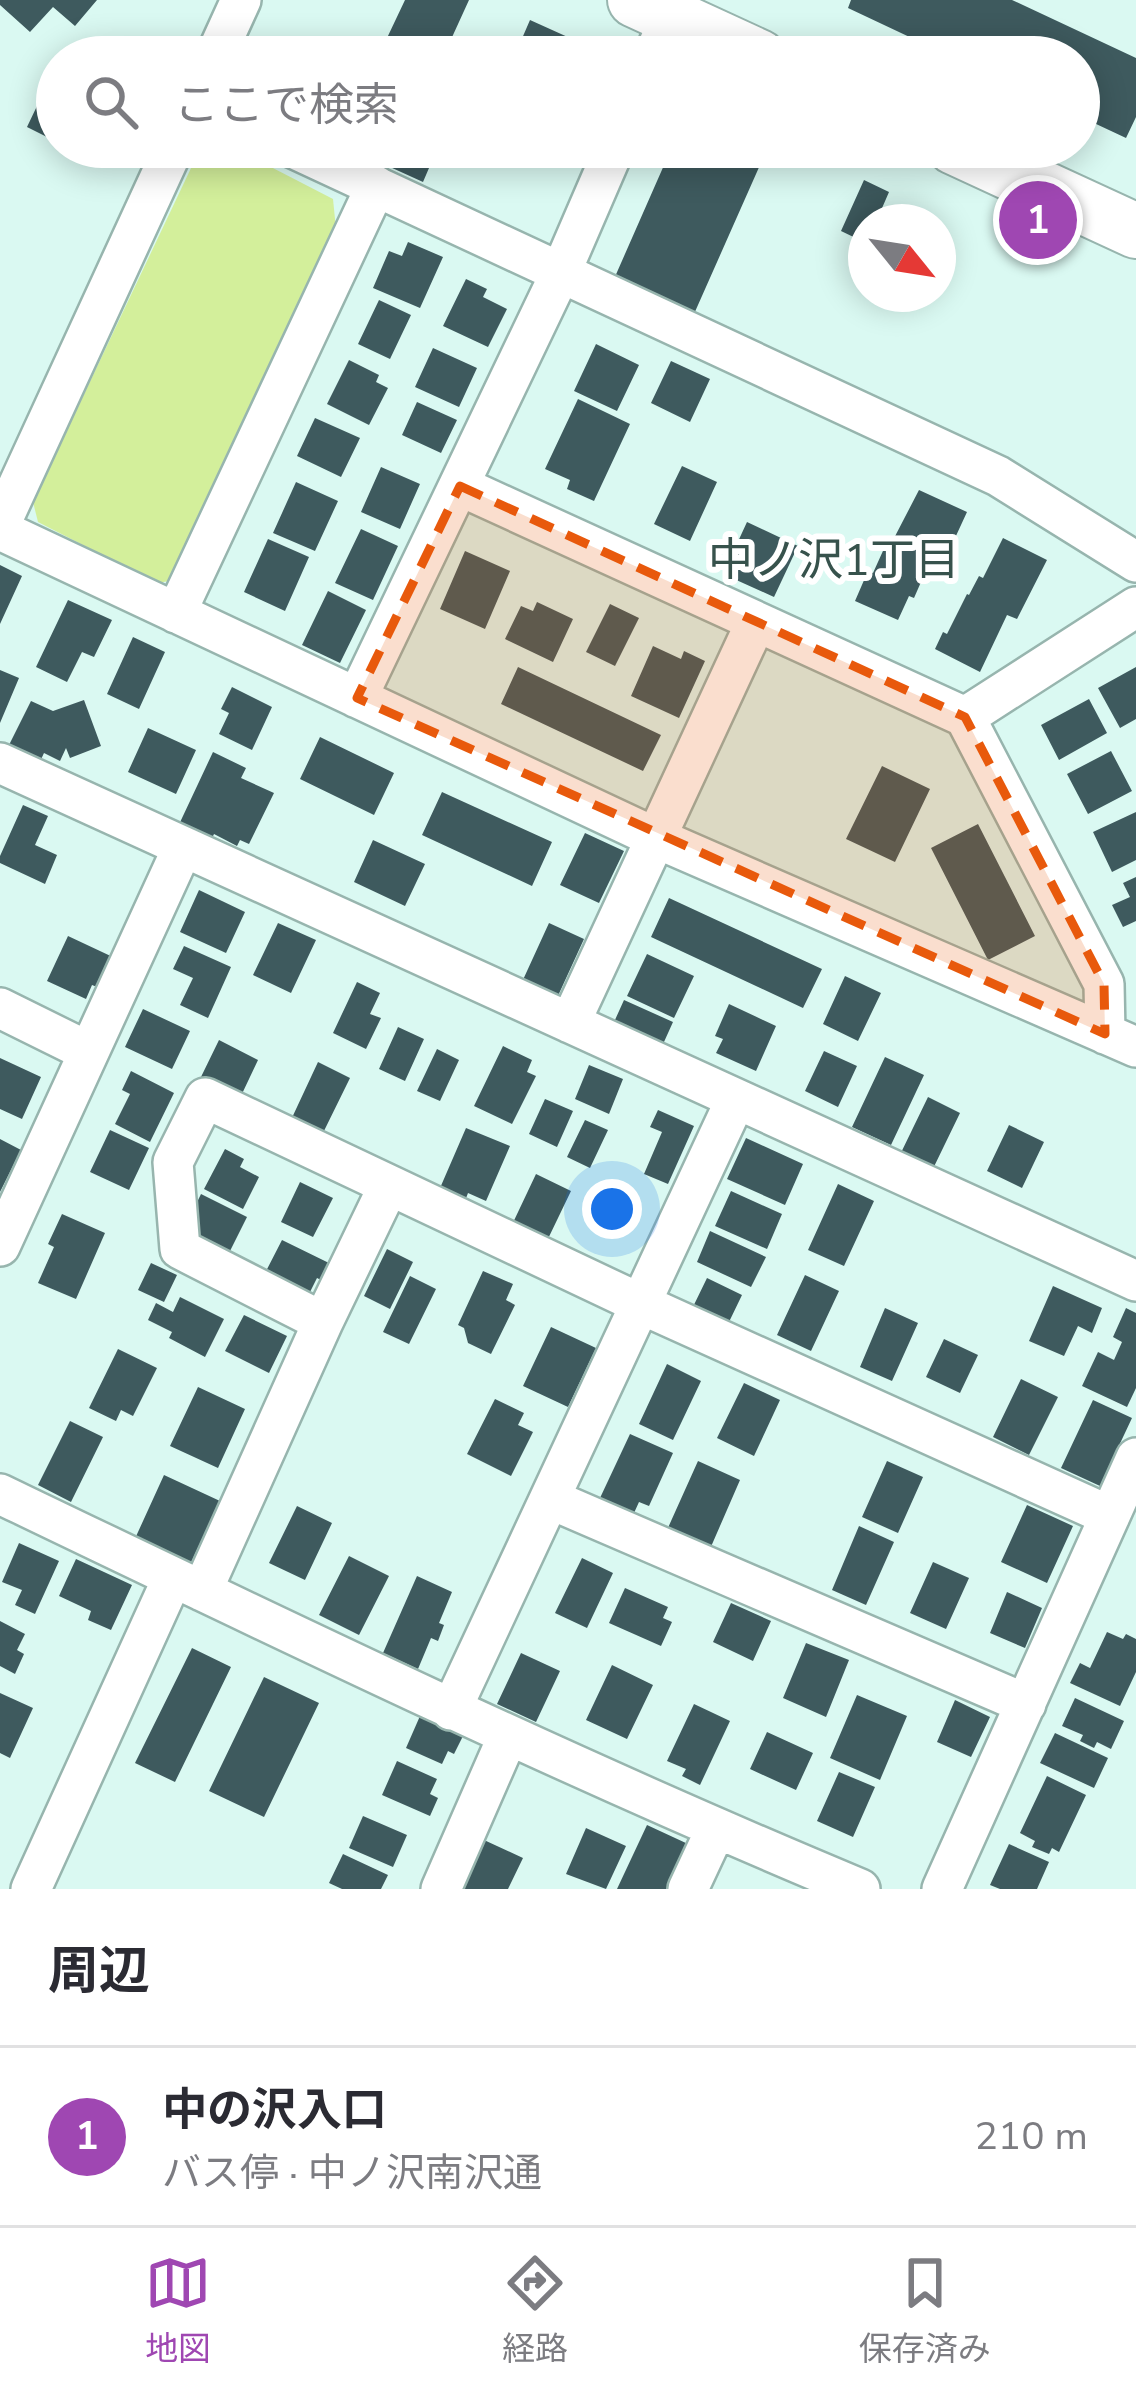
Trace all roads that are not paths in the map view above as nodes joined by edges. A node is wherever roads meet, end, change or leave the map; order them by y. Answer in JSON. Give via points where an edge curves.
{"nodes":[{"id":1,"x":242,"y":0,"type":"edge"},
{"id":2,"x":659,"y":18,"type":"edge"},
{"id":3,"x":225,"y":36,"type":"edge"},
{"id":4,"x":705,"y":36,"type":"edge"},
{"id":5,"x":164,"y":168,"type":"edge"},
{"id":6,"x":337,"y":168,"type":"edge"},
{"id":7,"x":606,"y":168,"type":"edge"},
{"id":8,"x":1000,"y":168,"type":"edge"},
{"id":9,"x":376,"y":186,"type":"junction"},
{"id":10,"x":1136,"y":231,"type":"edge"},
{"id":11,"x":561,"y":272,"type":"junction"},
{"id":12,"x":460,"y":486,"type":"junction"},
{"id":13,"x":0,"y":527,"type":"edge"},
{"id":14,"x":1136,"y":562,"type":"edge"},
{"id":15,"x":1136,"y":607,"type":"edge"},
{"id":16,"x":176,"y":613,"type":"junction"},
{"id":17,"x":756,"y":622,"type":"junction"},
{"id":18,"x":357,"y":698,"type":"junction"},
{"id":19,"x":965,"y":717,"type":"junction"},
{"id":20,"x":0,"y":763,"type":"edge"},
{"id":21,"x":656,"y":838,"type":"junction"},
{"id":22,"x":184,"y":847,"type":"junction"},
{"id":23,"x":0,"y":1008,"type":"edge"},
{"id":24,"x":570,"y":1023,"type":"junction"},
{"id":25,"x":1121,"y":1041,"type":"edge"},
{"id":26,"x":89,"y":1052,"type":"junction"},
{"id":27,"x":736,"y":1099,"type":"junction"},
{"id":28,"x":389,"y":1185,"type":"junction"},
{"id":29,"x":0,"y":1244,"type":"edge"},
{"id":30,"x":1136,"y":1280,"type":"edge"},
{"id":31,"x":640,"y":1304,"type":"junction"},
{"id":32,"x":322,"y":1322,"type":"junction"},
{"id":33,"x":1125,"y":1492,"type":"edge"},
{"id":34,"x":0,"y":1494,"type":"edge"},
{"id":35,"x":550,"y":1499,"type":"junction"},
{"id":36,"x":188,"y":1584,"type":"junction"},
{"id":37,"x":1026,"y":1704,"type":"junction"},
{"id":38,"x":452,"y":1710,"type":"junction"},
{"id":39,"x":508,"y":1736,"type":"junction"},
{"id":40,"x":716,"y":1829,"type":"junction"},
{"id":41,"x":31,"y":1889,"type":"edge"},
{"id":42,"x":441,"y":1889,"type":"edge"},
{"id":43,"x":688,"y":1889,"type":"edge"},
{"id":44,"x":860,"y":1889,"type":"edge"},
{"id":45,"x":942,"y":1889,"type":"edge"}],
"edges":[{"from":1,"to":3,"type":"street"},
{"from":2,"to":4,"type":"street"},
{"from":5,"to":13,"type":"street"},
{"from":6,"to":9,"type":"street"},
{"from":7,"to":11,"type":"street"},
{"from":8,"to":10,"type":"street"},
{"from":9,"to":11,"type":"street"},
{"from":9,"to":16,"type":"street"},
{"from":11,"to":12,"type":"street"},
{"from":11,"to":14,"type":"street","via":[[998,476]]},
{"from":12,"to":17,"type":"street"},
{"from":12,"to":18,"type":"street"},
{"from":13,"to":16,"type":"street"},
{"from":15,"to":19,"type":"street"},
{"from":16,"to":18,"type":"street"},
{"from":17,"to":19,"type":"street"},
{"from":17,"to":21,"type":"street"},
{"from":18,"to":21,"type":"street"},
{"from":19,"to":25,"type":"street","via":[[1104,984]]},
{"from":20,"to":22,"type":"street"},
{"from":21,"to":24,"type":"street"},
{"from":21,"to":25,"type":"street"},
{"from":22,"to":24,"type":"street"},
{"from":22,"to":26,"type":"street"},
{"from":23,"to":26,"type":"street"},
{"from":24,"to":27,"type":"street"},
{"from":26,"to":29,"type":"street"},
{"from":27,"to":30,"type":"street"},
{"from":27,"to":31,"type":"street"},
{"from":28,"to":31,"type":"street"},
{"from":28,"to":32,"type":"street"},
{"from":28,"to":32,"type":"street","via":[[205,1098],[173,1162],[180,1250]]},
{"from":31,"to":33,"type":"street"},
{"from":31,"to":35,"type":"street"},
{"from":32,"to":36,"type":"street"},
{"from":33,"to":37,"type":"street"},
{"from":34,"to":36,"type":"street"},
{"from":35,"to":37,"type":"street"},
{"from":35,"to":38,"type":"street"},
{"from":36,"to":38,"type":"street"},
{"from":36,"to":41,"type":"street"},
{"from":37,"to":45,"type":"street"},
{"from":38,"to":39,"type":"street"},
{"from":39,"to":40,"type":"street"},
{"from":39,"to":42,"type":"street"},
{"from":40,"to":43,"type":"street"},
{"from":40,"to":44,"type":"street"}]}
